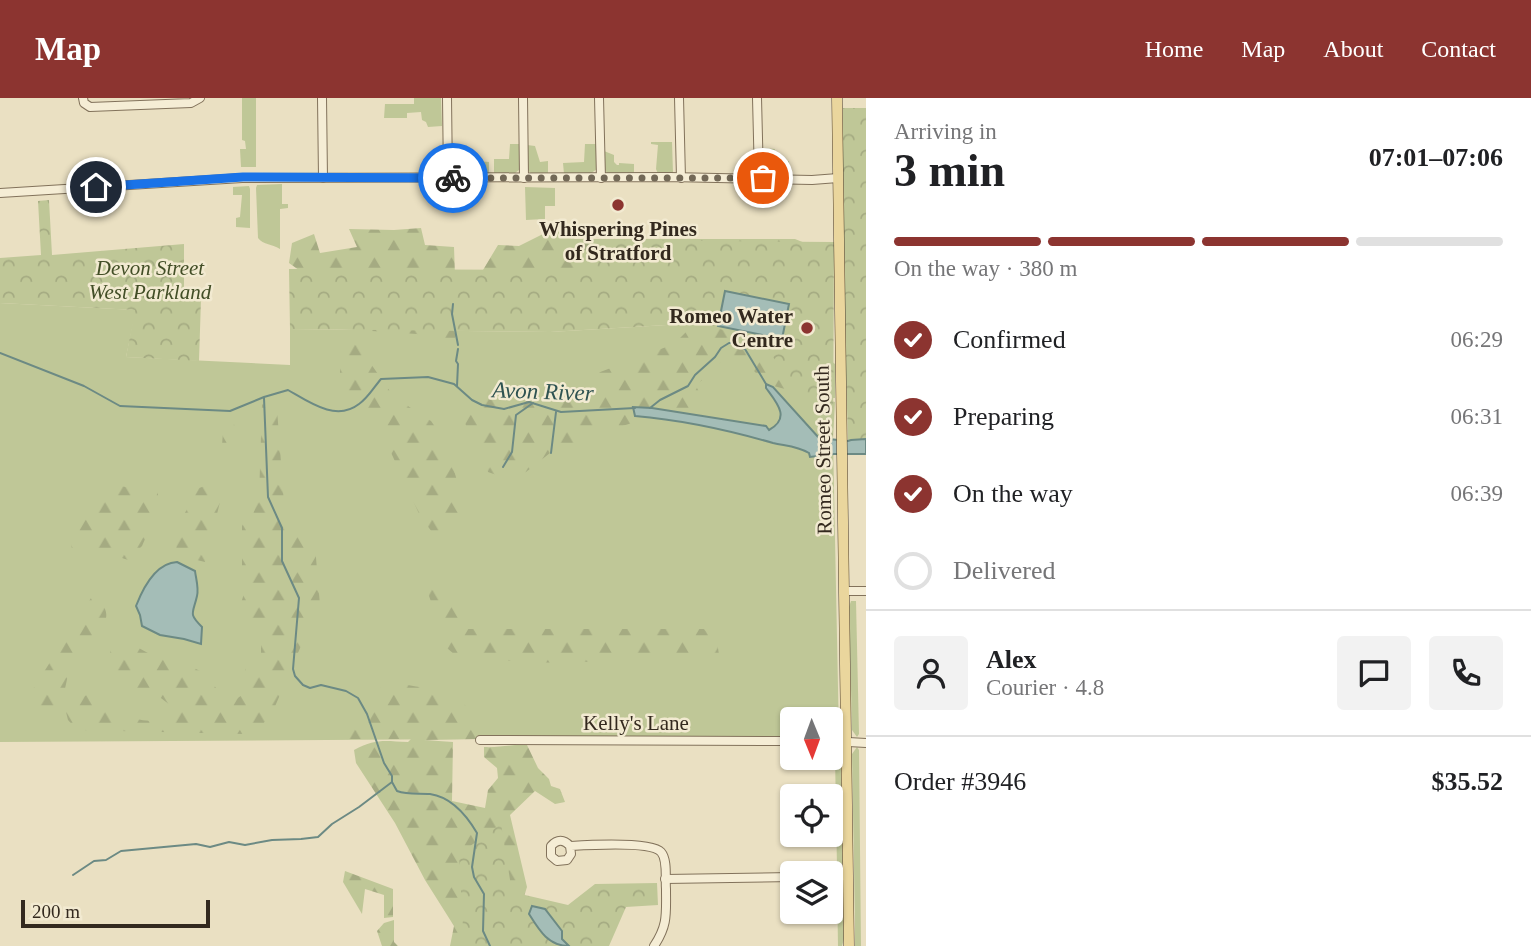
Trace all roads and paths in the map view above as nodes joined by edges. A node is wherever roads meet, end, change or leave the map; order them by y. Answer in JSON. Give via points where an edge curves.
{"nodes":[{"id":1,"x":83,"y":98,"type":"edge"},
{"id":2,"x":200,"y":98,"type":"edge"},
{"id":3,"x":322,"y":98,"type":"edge"},
{"id":4,"x":447,"y":98,"type":"edge"},
{"id":5,"x":523,"y":98,"type":"edge"},
{"id":6,"x":599,"y":98,"type":"edge"},
{"id":7,"x":679,"y":98,"type":"edge"},
{"id":8,"x":757,"y":98,"type":"edge"},
{"id":9,"x":837,"y":98,"type":"edge"},
{"id":10,"x":681,"y":177,"type":"junction"},
{"id":11,"x":323,"y":178,"type":"junction"},
{"id":12,"x":448,"y":178,"type":"junction"},
{"id":13,"x":524,"y":178,"type":"junction"},
{"id":14,"x":601,"y":178,"type":"junction"},
{"id":15,"x":759,"y":178,"type":"junction"},
{"id":16,"x":838,"y":178,"type":"junction"},
{"id":17,"x":0,"y":192,"type":"edge"},
{"id":18,"x":844,"y":591,"type":"junction"},
{"id":19,"x":866,"y":591,"type":"edge"},
{"id":20,"x":480,"y":740,"type":"dead end"},
{"id":21,"x":780,"y":741,"type":"edge"},
{"id":22,"x":845,"y":741,"type":"junction"},
{"id":23,"x":866,"y":743,"type":"edge"},
{"id":24,"x":570,"y":846,"type":"dead end"},
{"id":25,"x":843,"y":876,"type":"edge"},
{"id":26,"x":848,"y":876,"type":"junction"},
{"id":27,"x":780,"y":877,"type":"edge"},
{"id":28,"x":665,"y":879,"type":"junction"},
{"id":29,"x":654,"y":946,"type":"edge"},
{"id":30,"x":849,"y":946,"type":"edge"}],
"edges":[{"from":1,"to":2,"type":"street","via":[[90,107],[191,103]]},
{"from":3,"to":11,"type":"street"},
{"from":4,"to":12,"type":"street"},
{"from":5,"to":13,"type":"street"},
{"from":6,"to":14,"type":"street"},
{"from":7,"to":10,"type":"street"},
{"from":8,"to":15,"type":"street"},
{"from":9,"to":16,"type":"main road","name":"Romeo Street South"},
{"from":10,"to":14,"type":"street"},
{"from":10,"to":15,"type":"street"},
{"from":11,"to":12,"type":"street"},
{"from":11,"to":17,"type":"street","via":[[243,177]]},
{"from":12,"to":13,"type":"street"},
{"from":13,"to":14,"type":"street"},
{"from":15,"to":16,"type":"street"},
{"from":16,"to":18,"type":"main road","name":"Romeo Street South"},
{"from":18,"to":19,"type":"street"},
{"from":18,"to":22,"type":"main road","name":"Romeo Street South"},
{"from":20,"to":21,"type":"street","name":"Kelly's Lane"},
{"from":22,"to":23,"type":"street"},
{"from":22,"to":26,"type":"main road","name":"Romeo Street South"},
{"from":24,"to":28,"type":"street","via":[[652,847],[663,855]]},
{"from":25,"to":26,"type":"street"},
{"from":26,"to":30,"type":"main road","name":"Romeo Street South"},
{"from":27,"to":28,"type":"street"},
{"from":28,"to":29,"type":"street","via":[[665,923]]}]}
